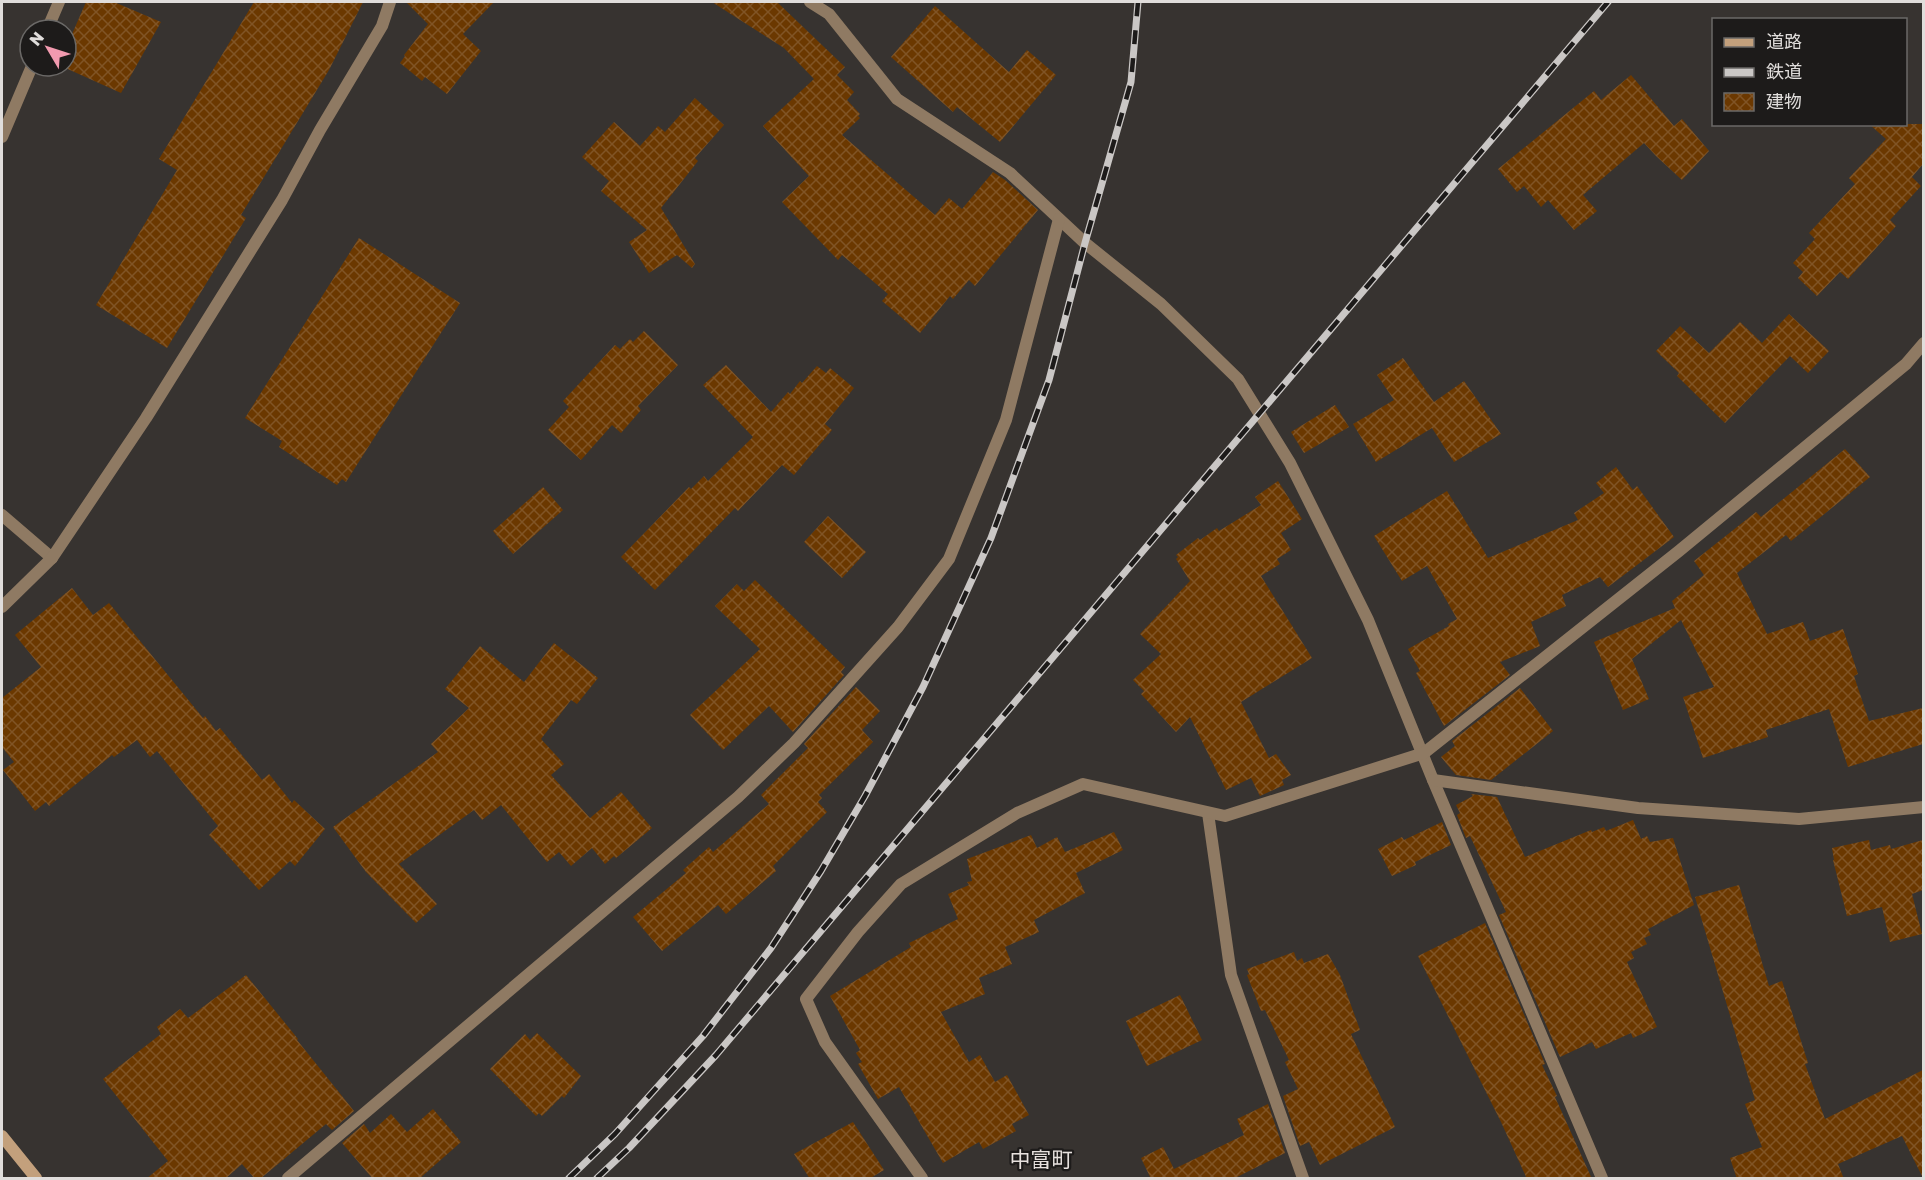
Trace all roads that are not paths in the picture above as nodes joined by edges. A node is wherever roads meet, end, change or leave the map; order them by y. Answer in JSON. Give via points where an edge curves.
{"nodes":[{"id":1,"x":59,"y":2,"type":"edge"},
{"id":2,"x":390,"y":2,"type":"edge"},
{"id":3,"x":810,"y":2,"type":"edge"},
{"id":4,"x":52,"y":18,"type":"edge"},
{"id":5,"x":27,"y":78,"type":"edge"},
{"id":6,"x":2,"y":137,"type":"edge"},
{"id":7,"x":1059,"y":219,"type":"junction"},
{"id":8,"x":1923,"y":343,"type":"edge"},
{"id":9,"x":2,"y":515,"type":"edge"},
{"id":10,"x":52,"y":558,"type":"junction"},
{"id":11,"x":2,"y":608,"type":"edge"},
{"id":12,"x":1424,"y":753,"type":"junction"},
{"id":13,"x":1433,"y":780,"type":"junction"},
{"id":14,"x":1923,"y":807,"type":"edge"},
{"id":15,"x":1208,"y":813,"type":"junction"},
{"id":16,"x":3,"y":1137,"type":"edge"},
{"id":17,"x":36,"y":1179,"type":"edge"},
{"id":18,"x":288,"y":1179,"type":"edge"},
{"id":19,"x":922,"y":1179,"type":"edge"},
{"id":20,"x":1303,"y":1179,"type":"edge"},
{"id":21,"x":1602,"y":1179,"type":"edge"}],
"edges":[{"from":1,"to":4,"type":"street"},
{"from":2,"to":10,"type":"street","via":[[382,26],[282,200],[146,418]]},
{"from":3,"to":7,"type":"street","via":[[829,14],[897,99],[1010,173]]},
{"from":5,"to":6,"type":"street"},
{"from":7,"to":12,"type":"street","via":[[1161,304],[1238,379],[1290,463],[1368,620]]},
{"from":7,"to":18,"type":"street","via":[[1006,420],[949,559],[898,627],[794,742],[738,797]]},
{"from":8,"to":12,"type":"street","via":[[1906,364],[1707,528]]},
{"from":9,"to":10,"type":"street"},
{"from":10,"to":11,"type":"street"},
{"from":12,"to":13,"type":"street"},
{"from":12,"to":15,"type":"street","via":[[1225,816]]},
{"from":13,"to":14,"type":"street","via":[[1638,808],[1799,819]]},
{"from":13,"to":21,"type":"street"},
{"from":15,"to":19,"type":"street","via":[[1083,784],[1017,813],[901,884],[858,932],[806,999],[825,1042]]},
{"from":15,"to":20,"type":"street","via":[[1231,975]]},
{"from":16,"to":17,"type":"street"}]}
